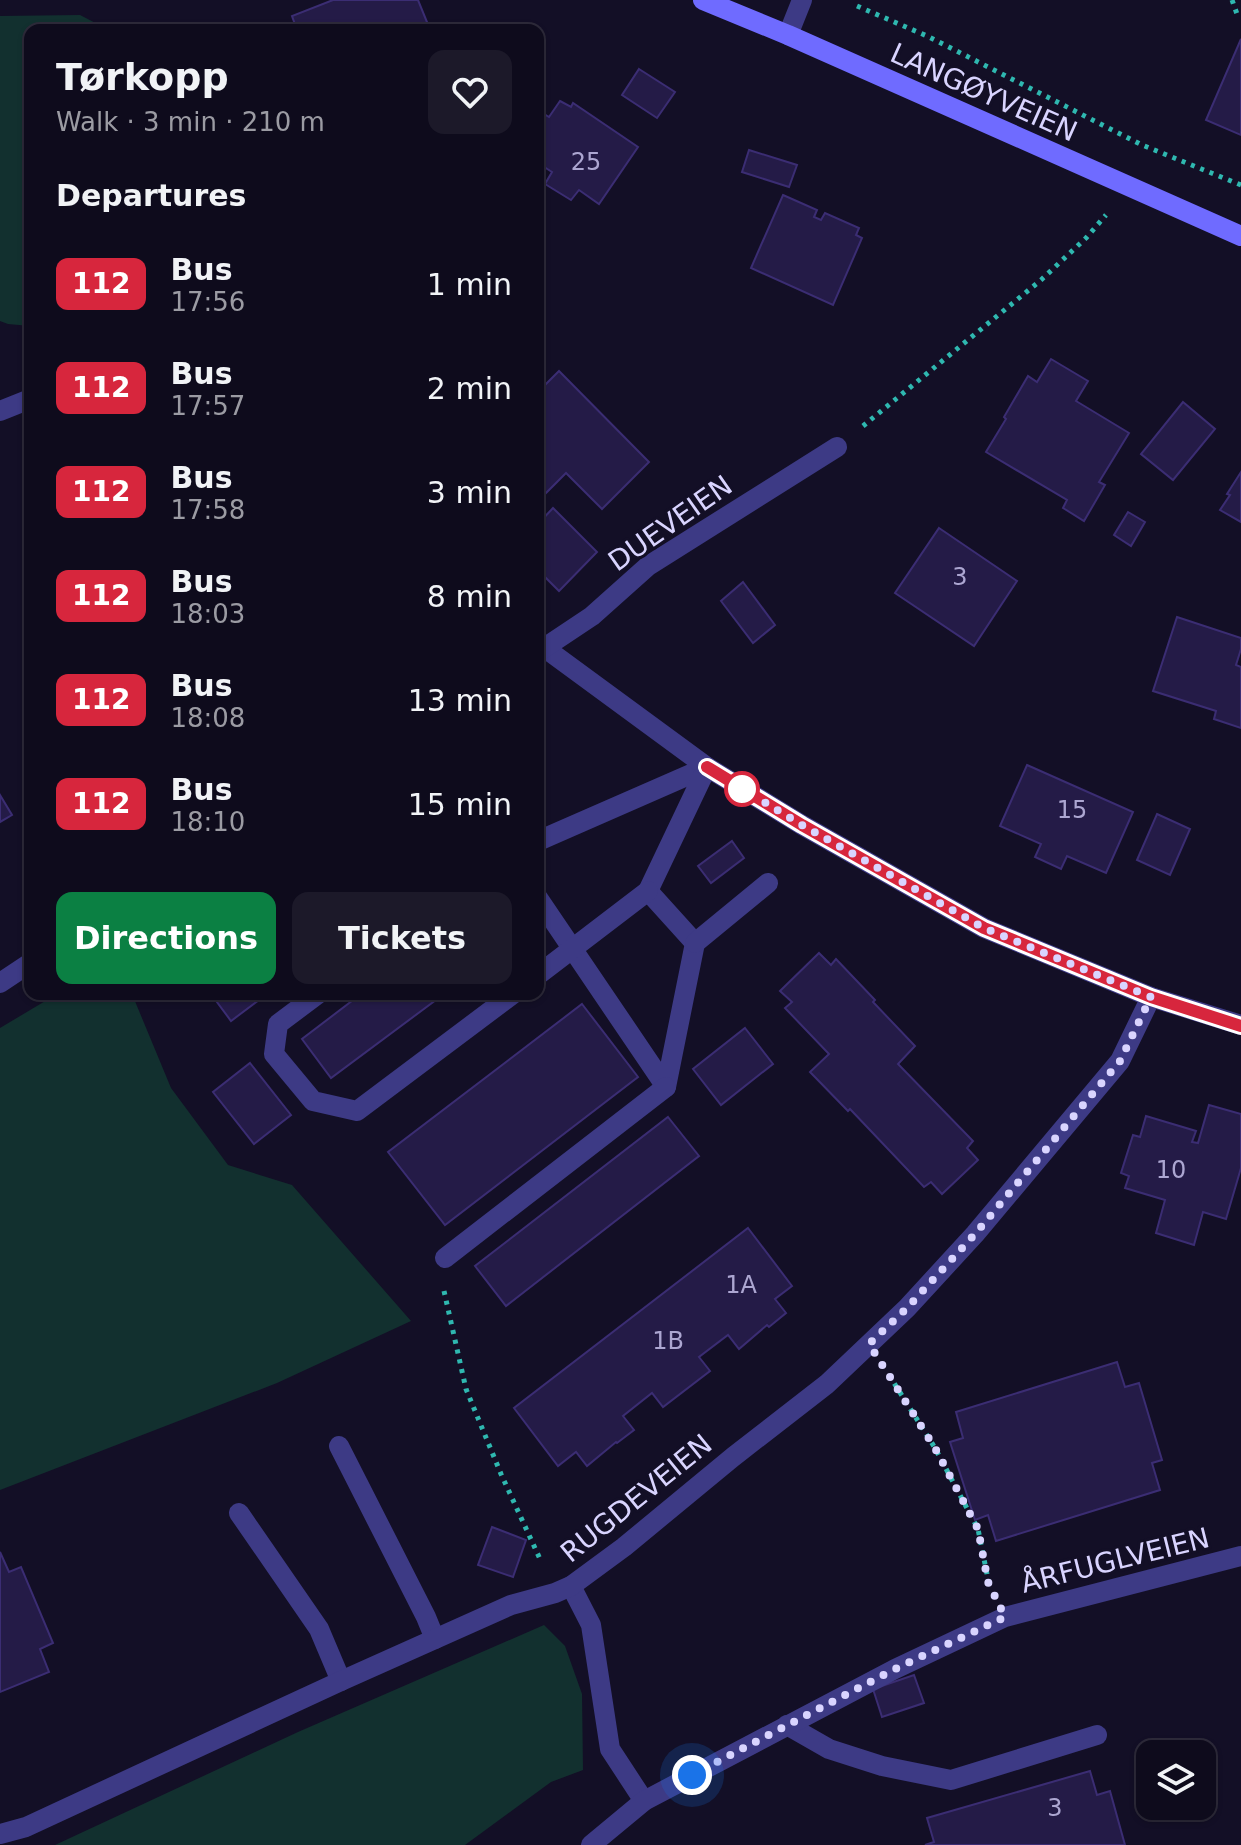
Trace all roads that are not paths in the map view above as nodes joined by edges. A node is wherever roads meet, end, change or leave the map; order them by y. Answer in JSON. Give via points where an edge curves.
{"nodes":[{"id":1,"x":703,"y":0,"type":"edge"},
{"id":2,"x":802,"y":0,"type":"edge"},
{"id":3,"x":788,"y":35,"type":"junction"},
{"id":4,"x":1241,"y":236,"type":"edge"},
{"id":5,"x":24,"y":401,"type":"edge"},
{"id":6,"x":0,"y":411,"type":"edge"},
{"id":7,"x":837,"y":447,"type":"road end"},
{"id":8,"x":544,"y":646,"type":"edge"},
{"id":9,"x":544,"y":651,"type":"edge"},
{"id":10,"x":707,"y":767,"type":"junction"},
{"id":11,"x":544,"y":838,"type":"edge"},
{"id":12,"x":768,"y":883,"type":"dead end"},
{"id":13,"x":648,"y":891,"type":"junction"},
{"id":14,"x":544,"y":907,"type":"edge"},
{"id":15,"x":695,"y":943,"type":"junction"},
{"id":16,"x":573,"y":949,"type":"junction"},
{"id":17,"x":24,"y":967,"type":"edge"},
{"id":18,"x":544,"y":971,"type":"edge"},
{"id":19,"x":0,"y":983,"type":"edge"},
{"id":20,"x":1151,"y":997,"type":"junction"},
{"id":21,"x":310,"y":1000,"type":"edge"},
{"id":22,"x":505,"y":1000,"type":"edge"},
{"id":23,"x":1241,"y":1025,"type":"edge"},
{"id":24,"x":666,"y":1087,"type":"junction"},
{"id":25,"x":445,"y":1258,"type":"road end"},
{"id":26,"x":339,"y":1446,"type":"dead end"},
{"id":27,"x":239,"y":1513,"type":"dead end"},
{"id":28,"x":1241,"y":1556,"type":"edge"},
{"id":29,"x":563,"y":1590,"type":"junction"},
{"id":30,"x":435,"y":1639,"type":"junction"},
{"id":31,"x":341,"y":1681,"type":"junction"},
{"id":32,"x":787,"y":1725,"type":"junction"},
{"id":33,"x":1097,"y":1735,"type":"dead end"},
{"id":34,"x":644,"y":1801,"type":"junction"},
{"id":35,"x":0,"y":1834,"type":"edge"},
{"id":36,"x":591,"y":1845,"type":"edge"}],
"edges":[{"from":1,"to":3,"type":"main road","name":"LANGØYVEIEN"},
{"from":2,"to":3,"type":"street"},
{"from":3,"to":4,"type":"main road","name":"LANGØYVEIEN"},
{"from":5,"to":6,"type":"street"},
{"from":7,"to":8,"type":"street","name":"DUEVEIEN","via":[[648,566],[592,616]]},
{"from":9,"to":10,"type":"street"},
{"from":10,"to":11,"type":"street"},
{"from":10,"to":13,"type":"street"},
{"from":10,"to":20,"type":"street","via":[[984,928]]},
{"from":12,"to":15,"type":"street"},
{"from":13,"to":15,"type":"street"},
{"from":13,"to":16,"type":"street"},
{"from":14,"to":16,"type":"street"},
{"from":15,"to":24,"type":"street"},
{"from":16,"to":18,"type":"street"},
{"from":16,"to":24,"type":"street"},
{"from":17,"to":19,"type":"street"},
{"from":20,"to":23,"type":"street"},
{"from":20,"to":29,"type":"street","name":"RUGDEVEIEN","via":[[1120,1061],[907,1308],[827,1384]]},
{"from":21,"to":22,"type":"street","via":[[278,1024],[274,1054],[313,1101],[357,1111]]},
{"from":24,"to":25,"type":"street"},
{"from":26,"to":30,"type":"street"},
{"from":27,"to":31,"type":"street","via":[[319,1629]]},
{"from":28,"to":32,"type":"street","name":"ÅRFUGLVEIEN","via":[[1005,1617]]},
{"from":29,"to":30,"type":"street","name":"RUGDEVEIEN","via":[[511,1605]]},
{"from":29,"to":34,"type":"street","via":[[591,1625],[610,1749]]},
{"from":30,"to":31,"type":"street","name":"RUGDEVEIEN"},
{"from":31,"to":35,"type":"street","name":"RUGDEVEIEN","via":[[26,1827]]},
{"from":32,"to":33,"type":"street","via":[[829,1749],[951,1780]]},
{"from":32,"to":34,"type":"street","name":"ÅRFUGLVEIEN"},
{"from":34,"to":36,"type":"street","name":"ÅRFUGLVEIEN"}]}
